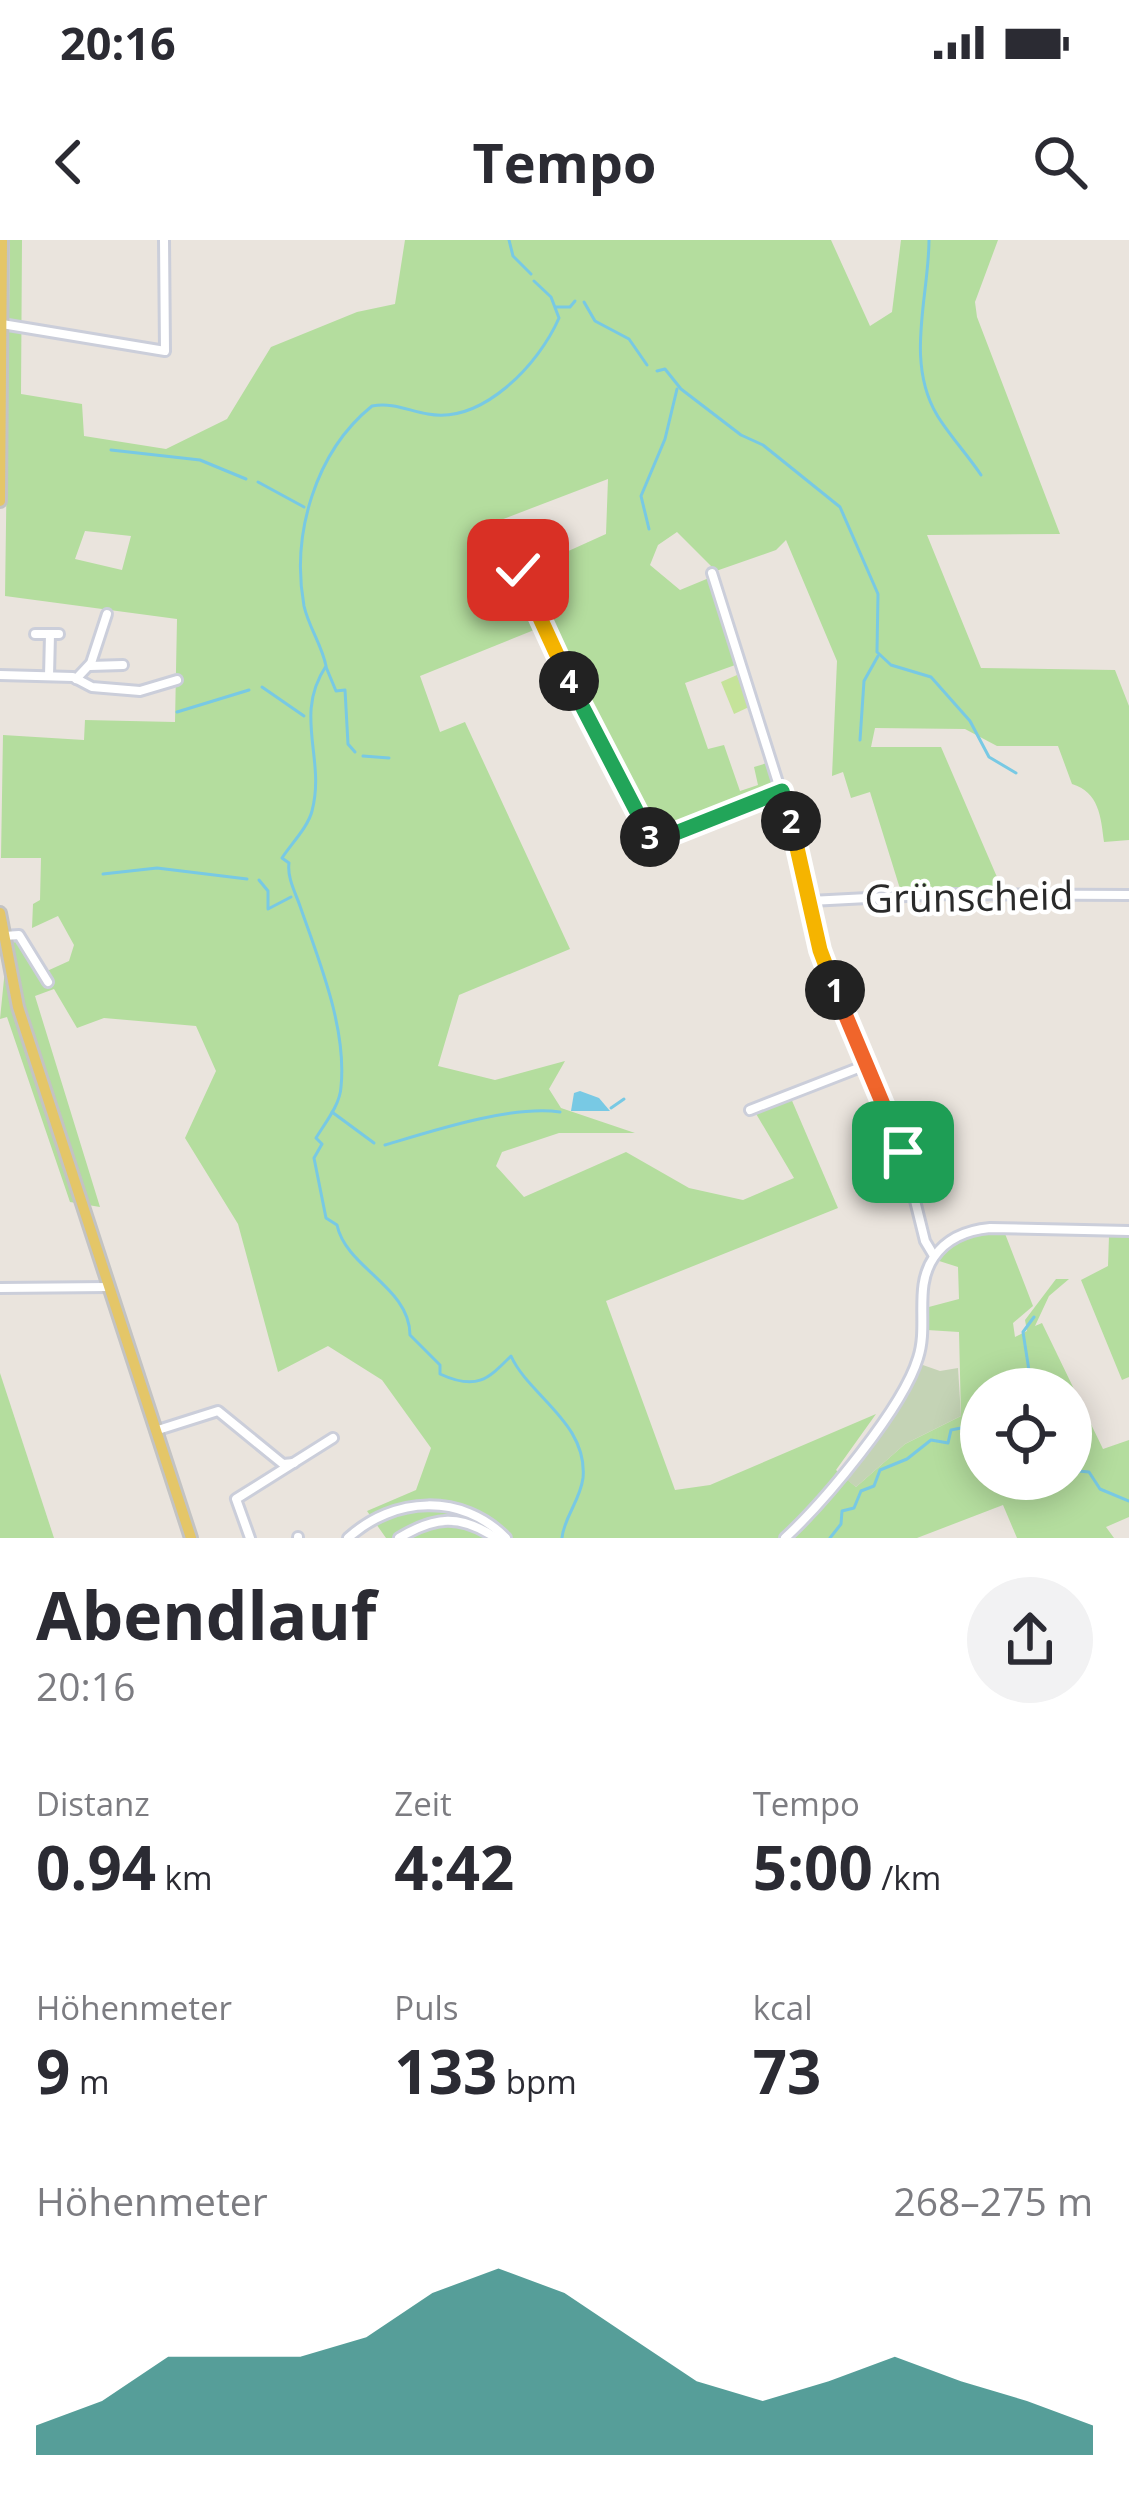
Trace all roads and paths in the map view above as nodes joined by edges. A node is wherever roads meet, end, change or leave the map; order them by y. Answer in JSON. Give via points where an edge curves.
{"nodes":[{"id":1,"x":2,"y":240,"type":"edge"},
{"id":2,"x":164,"y":240,"type":"edge"},
{"id":3,"x":2,"y":324,"type":"edge"},
{"id":4,"x":0,"y":501,"type":"edge"},
{"id":5,"x":502,"y":528,"type":"dead end"},
{"id":6,"x":712,"y":573,"type":"dead end"},
{"id":7,"x":106,"y":614,"type":"dead end"},
{"id":8,"x":35,"y":634,"type":"dead end"},
{"id":9,"x":123,"y":665,"type":"dead end"},
{"id":10,"x":90,"y":667,"type":"junction"},
{"id":11,"x":0,"y":674,"type":"edge"},
{"id":12,"x":49,"y":676,"type":"junction"},
{"id":13,"x":76,"y":679,"type":"junction"},
{"id":14,"x":177,"y":680,"type":"dead end"},
{"id":15,"x":782,"y":791,"type":"junction"},
{"id":16,"x":1129,"y":896,"type":"edge"},
{"id":17,"x":810,"y":901,"type":"junction"},
{"id":18,"x":0,"y":913,"type":"edge"},
{"id":19,"x":3,"y":936,"type":"edge"},
{"id":20,"x":48,"y":982,"type":"dead end"},
{"id":21,"x":866,"y":1065,"type":"junction"},
{"id":22,"x":750,"y":1111,"type":"dead end"},
{"id":23,"x":1129,"y":1231,"type":"edge"},
{"id":24,"x":934,"y":1256,"type":"junction"},
{"id":25,"x":110,"y":1287,"type":"junction"},
{"id":26,"x":0,"y":1288,"type":"edge"},
{"id":27,"x":158,"y":1430,"type":"junction"},
{"id":28,"x":333,"y":1438,"type":"dead end"},
{"id":29,"x":294,"y":1463,"type":"junction"},
{"id":30,"x":191,"y":1538,"type":"edge"},
{"id":31,"x":250,"y":1538,"type":"edge"},
{"id":32,"x":348,"y":1538,"type":"edge"},
{"id":33,"x":399,"y":1538,"type":"edge"},
{"id":34,"x":496,"y":1538,"type":"edge"},
{"id":35,"x":506,"y":1538,"type":"edge"},
{"id":36,"x":784,"y":1538,"type":"edge"}],
"edges":[{"from":1,"to":3,"type":"main road"},
{"from":2,"to":3,"type":"street","via":[[165,351]]},
{"from":3,"to":4,"type":"main road"},
{"from":5,"to":15,"type":"street","via":[[549,644],[653,842]]},
{"from":6,"to":15,"type":"street"},
{"from":7,"to":10,"type":"street"},
{"from":8,"to":12,"type":"street","via":[[54,634]]},
{"from":9,"to":10,"type":"street"},
{"from":10,"to":13,"type":"street"},
{"from":11,"to":12,"type":"street"},
{"from":12,"to":13,"type":"street"},
{"from":13,"to":14,"type":"street","via":[[140,691]]},
{"from":15,"to":17,"type":"street"},
{"from":16,"to":17,"type":"street","name":"Grünscheid"},
{"from":17,"to":21,"type":"street","via":[[827,972]]},
{"from":18,"to":19,"type":"main road"},
{"from":19,"to":20,"type":"street","via":[[19,935]]},
{"from":19,"to":25,"type":"main road","via":[[18,1007]]},
{"from":21,"to":22,"type":"street"},
{"from":21,"to":24,"type":"street"},
{"from":23,"to":24,"type":"street","via":[[978,1229]]},
{"from":24,"to":36,"type":"street","via":[[918,1360],[884,1418]]},
{"from":25,"to":26,"type":"street"},
{"from":25,"to":27,"type":"main road"},
{"from":27,"to":29,"type":"street","via":[[218,1411],[283,1464]]},
{"from":27,"to":30,"type":"main road"},
{"from":28,"to":29,"type":"street"},
{"from":29,"to":31,"type":"street","via":[[236,1499]]},
{"from":32,"to":35,"type":"street","via":[[388,1513],[435,1504],[475,1513]]},
{"from":33,"to":34,"type":"street","via":[[441,1518]]}]}
